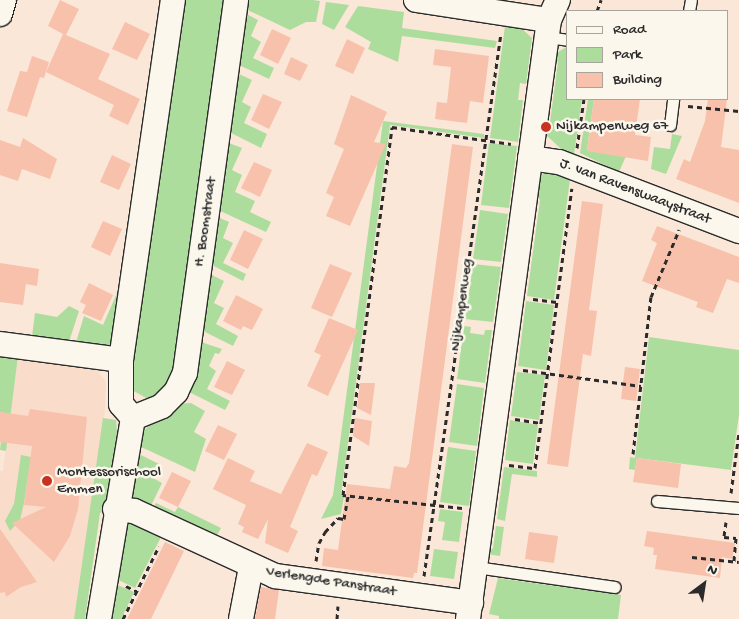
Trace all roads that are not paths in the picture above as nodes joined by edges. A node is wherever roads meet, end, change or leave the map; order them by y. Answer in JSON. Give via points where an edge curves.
{"nodes":[{"id":1,"x":4,"y":0,"type":"edge"},
{"id":2,"x":173,"y":0,"type":"edge"},
{"id":3,"x":236,"y":0,"type":"edge"},
{"id":4,"x":423,"y":0,"type":"edge"},
{"id":5,"x":0,"y":14,"type":"edge"},
{"id":6,"x":555,"y":24,"type":"edge"},
{"id":7,"x":673,"y":101,"type":"edge"},
{"id":8,"x":670,"y":125,"type":"dead end"},
{"id":9,"x":531,"y":152,"type":"junction"},
{"id":10,"x":739,"y":231,"type":"edge"},
{"id":11,"x":0,"y":344,"type":"edge"},
{"id":12,"x":121,"y":360,"type":"junction"},
{"id":13,"x":133,"y":418,"type":"junction"},
{"id":14,"x":657,"y":501,"type":"dead end"},
{"id":15,"x":739,"y":508,"type":"edge"},
{"id":16,"x":115,"y":509,"type":"junction"},
{"id":17,"x":251,"y":566,"type":"junction"},
{"id":18,"x":476,"y":567,"type":"junction"},
{"id":19,"x":615,"y":587,"type":"dead end"},
{"id":20,"x":470,"y":611,"type":"edge"},
{"id":21,"x":99,"y":619,"type":"edge"},
{"id":22,"x":241,"y":619,"type":"edge"}],
"edges":[{"from":1,"to":5,"type":"street"},
{"from":2,"to":12,"type":"street"},
{"from":3,"to":13,"type":"street","name":"H. Boomstraat","via":[[186,373],[176,392],[162,406]]},
{"from":4,"to":6,"type":"street"},
{"from":6,"to":9,"type":"street"},
{"from":7,"to":8,"type":"lane"},
{"from":9,"to":10,"type":"street","name":"J. van Ravenswaaystraat"},
{"from":9,"to":18,"type":"street"},
{"from":11,"to":12,"type":"street"},
{"from":12,"to":13,"type":"street","via":[[122,404]]},
{"from":13,"to":16,"type":"street"},
{"from":14,"to":15,"type":"lane"},
{"from":16,"to":17,"type":"street","name":"Verlengde Panstraat","via":[[134,511]]},
{"from":16,"to":21,"type":"street"},
{"from":17,"to":20,"type":"street","name":"Verlengde Panstraat","via":[[275,576],[421,596]]},
{"from":17,"to":22,"type":"street"},
{"from":18,"to":19,"type":"lane"},
{"from":18,"to":20,"type":"street"}]}
